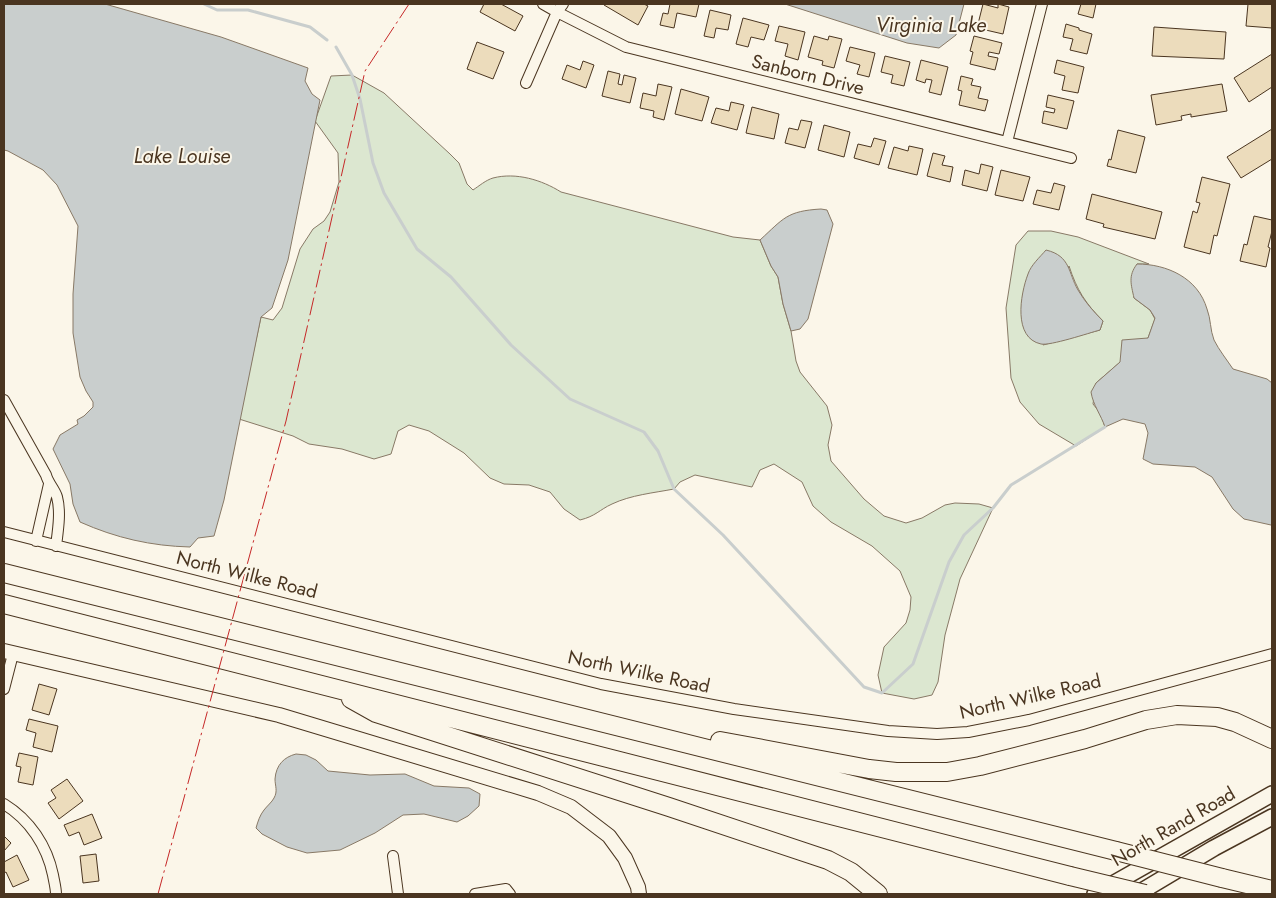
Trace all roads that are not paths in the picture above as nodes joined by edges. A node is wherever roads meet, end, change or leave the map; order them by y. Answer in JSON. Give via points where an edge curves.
{"nodes":[{"id":1,"x":543,"y":4,"type":"edge"},
{"id":2,"x":1042,"y":4,"type":"edge"},
{"id":3,"x":560,"y":8,"type":"edge"},
{"id":4,"x":526,"y":83,"type":"dead end"},
{"id":5,"x":1007,"y":142,"type":"junction"},
{"id":6,"x":1072,"y":158,"type":"dead end"},
{"id":7,"x":4,"y":400,"type":"edge"},
{"id":8,"x":49,"y":484,"type":"junction"},
{"id":9,"x":4,"y":532,"type":"edge"},
{"id":10,"x":36,"y":541,"type":"junction"},
{"id":11,"x":56,"y":546,"type":"junction"},
{"id":12,"x":4,"y":573,"type":"edge"},
{"id":13,"x":4,"y":604,"type":"edge"},
{"id":14,"x":8,"y":652,"type":"edge"},
{"id":15,"x":1272,"y":654,"type":"edge"},
{"id":16,"x":331,"y":688,"type":"junction"},
{"id":17,"x":4,"y":689,"type":"edge"},
{"id":18,"x":526,"y":703,"type":"junction"},
{"id":19,"x":1272,"y":739,"type":"edge"},
{"id":20,"x":1272,"y":794,"type":"edge"},
{"id":21,"x":4,"y":804,"type":"edge"},
{"id":22,"x":1272,"y":817,"type":"edge"},
{"id":23,"x":393,"y":856,"type":"dead end"},
{"id":24,"x":1272,"y":890,"type":"edge"},
{"id":25,"x":56,"y":894,"type":"edge"},
{"id":26,"x":398,"y":894,"type":"edge"},
{"id":27,"x":475,"y":894,"type":"edge"},
{"id":28,"x":510,"y":894,"type":"edge"},
{"id":29,"x":639,"y":894,"type":"edge"},
{"id":30,"x":878,"y":894,"type":"edge"},
{"id":31,"x":1095,"y":894,"type":"edge"},
{"id":32,"x":1137,"y":894,"type":"edge"},
{"id":33,"x":1145,"y":894,"type":"edge"}],
"edges":[{"from":1,"to":3,"type":"street","name":"Sanborn Drive"},
{"from":2,"to":5,"type":"street"},
{"from":3,"to":4,"type":"street"},
{"from":3,"to":5,"type":"street","name":"Sanborn Drive","via":[[626,48]]},
{"from":5,"to":6,"type":"street","name":"Sanborn Drive"},
{"from":7,"to":8,"type":"street"},
{"from":8,"to":10,"type":"street"},
{"from":8,"to":11,"type":"street","via":[[57,495]]},
{"from":9,"to":10,"type":"street","name":"North Wilke Road"},
{"from":10,"to":11,"type":"street","name":"North Wilke Road"},
{"from":11,"to":15,"type":"street","name":"North Wilke Road","via":[[601,684],[734,709],[888,731],[968,732],[1029,720]]},
{"from":12,"to":18,"type":"highway"},
{"from":13,"to":16,"type":"highway"},
{"from":14,"to":17,"type":"street"},
{"from":14,"to":29,"type":"street","via":[[279,715],[538,793],[571,807],[609,836],[625,858]]},
{"from":16,"to":30,"type":"highway","via":[[376,713],[828,860],[851,872]]},
{"from":16,"to":33,"type":"highway","bridge":true},
{"from":18,"to":19,"type":"highway","via":[[896,772],[947,772],[980,766],[1146,720],[1177,715],[1217,717]]},
{"from":18,"to":24,"type":"highway","bridge":true},
{"from":20,"to":31,"type":"main road","name":"North Rand Road"},
{"from":21,"to":25,"type":"street","via":[[15,810],[38,837],[49,859]]},
{"from":22,"to":32,"type":"main road","name":"North Rand Road"},
{"from":23,"to":26,"type":"street"},
{"from":27,"to":28,"type":"street","via":[[506,889]]}]}
